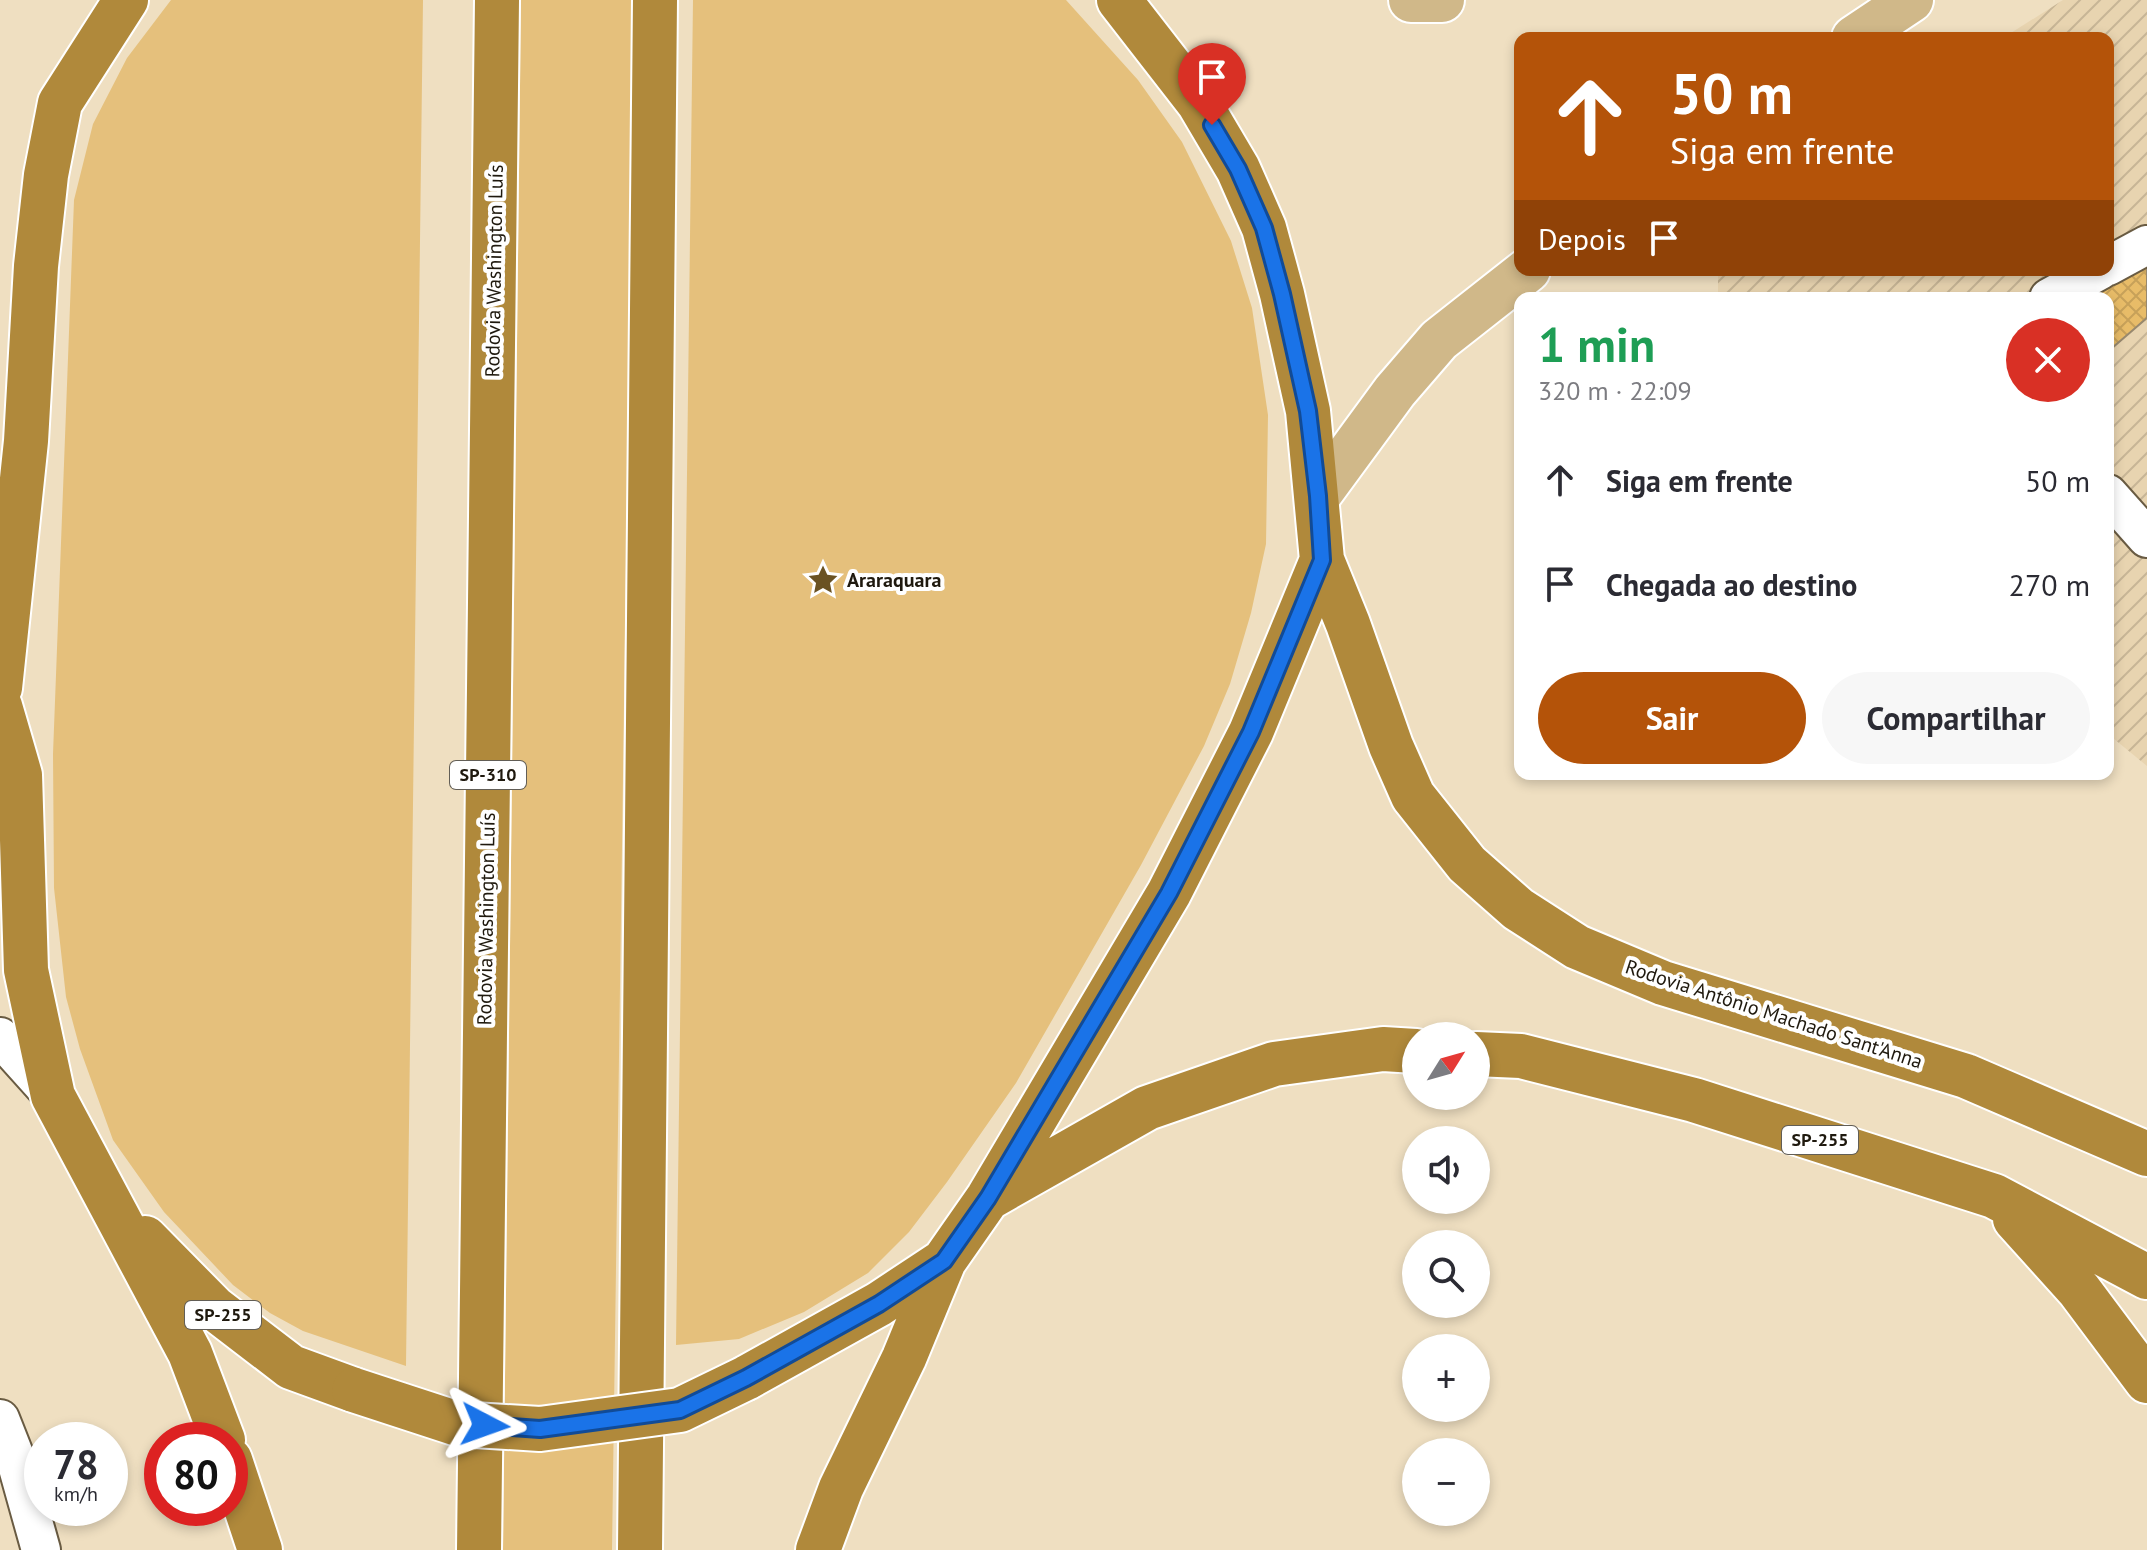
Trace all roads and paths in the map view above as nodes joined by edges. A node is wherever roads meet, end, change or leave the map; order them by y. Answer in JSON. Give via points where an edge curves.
{"nodes":[{"id":1,"x":126,"y":0,"type":"edge"},
{"id":2,"x":497,"y":0,"type":"edge"},
{"id":3,"x":655,"y":0,"type":"edge"},
{"id":4,"x":1119,"y":0,"type":"edge"},
{"id":5,"x":1411,"y":0,"type":"edge"},
{"id":6,"x":1442,"y":0,"type":"edge"},
{"id":7,"x":1911,"y":0,"type":"edge"},
{"id":8,"x":1863,"y":32,"type":"edge"},
{"id":9,"x":2147,"y":245,"type":"edge"},
{"id":10,"x":2114,"y":263,"type":"edge"},
{"id":11,"x":1520,"y":276,"type":"edge"},
{"id":12,"x":2089,"y":276,"type":"edge"},
{"id":13,"x":2060,"y":292,"type":"edge"},
{"id":14,"x":1318,"y":496,"type":"junction"},
{"id":15,"x":2114,"y":501,"type":"edge"},
{"id":16,"x":0,"y":526,"type":"edge"},
{"id":17,"x":2147,"y":538,"type":"edge"},
{"id":18,"x":1322,"y":560,"type":"junction"},
{"id":19,"x":8,"y":632,"type":"junction"},
{"id":20,"x":0,"y":688,"type":"edge"},
{"id":21,"x":0,"y":706,"type":"edge"},
{"id":22,"x":10,"y":788,"type":"edge"},
{"id":23,"x":0,"y":1037,"type":"edge"},
{"id":24,"x":1402,"y":1050,"type":"edge"},
{"id":25,"x":1490,"y":1055,"type":"edge"},
{"id":26,"x":53,"y":1096,"type":"junction"},
{"id":27,"x":2147,"y":1154,"type":"edge"},
{"id":28,"x":1994,"y":1196,"type":"junction"},
{"id":29,"x":988,"y":1198,"type":"junction"},
{"id":30,"x":114,"y":1209,"type":"junction"},
{"id":31,"x":944,"y":1261,"type":"junction"},
{"id":32,"x":2147,"y":1277,"type":"edge"},
{"id":33,"x":2147,"y":1381,"type":"edge"},
{"id":34,"x":0,"y":1419,"type":"edge"},
{"id":35,"x":216,"y":1422,"type":"edge"},
{"id":36,"x":248,"y":1514,"type":"edge"},
{"id":37,"x":41,"y":1550,"type":"edge"},
{"id":38,"x":260,"y":1550,"type":"edge"},
{"id":39,"x":479,"y":1550,"type":"edge"},
{"id":40,"x":640,"y":1550,"type":"edge"},
{"id":41,"x":818,"y":1550,"type":"edge"}],
"edges":[{"from":1,"to":19,"type":"highway","via":[[60,103],[46,175]]},
{"from":2,"to":39,"type":"highway","name":"Rodovia Washington Luís","number":"SP-310"},
{"from":3,"to":40,"type":"highway"},
{"from":4,"to":14,"type":"highway","number":"SP-255","via":[[1199,103],[1238,169],[1264,228],[1308,411]]},
{"from":5,"to":6,"type":"main road"},
{"from":7,"to":8,"type":"main road"},
{"from":9,"to":10,"type":"street"},
{"from":11,"to":14,"type":"main road","via":[[1439,340]]},
{"from":12,"to":13,"type":"street"},
{"from":14,"to":18,"type":"highway","number":"SP-255"},
{"from":15,"to":17,"type":"street"},
{"from":16,"to":19,"type":"highway"},
{"from":18,"to":27,"type":"highway","name":"Rodovia Antônio Machado Sant'Anna","number":"SP-255","via":[[1413,796],[1467,864],[1518,909],[1577,947],[1663,983],[1966,1076]]},
{"from":18,"to":29,"type":"highway","number":"SP-255","via":[[1251,732],[1169,893]]},
{"from":19,"to":20,"type":"highway"},
{"from":21,"to":22,"type":"highway","number":"SP-255"},
{"from":22,"to":26,"type":"highway","number":"SP-255","via":[[26,970]]},
{"from":23,"to":26,"type":"street"},
{"from":24,"to":29,"type":"highway","number":"SP-255","via":[[1274,1064],[1175,1098],[1147,1108]]},
{"from":25,"to":28,"type":"highway","number":"SP-255","via":[[1521,1056],[1694,1100]]},
{"from":26,"to":30,"type":"highway","number":"SP-255"},
{"from":28,"to":32,"type":"highway","number":"SP-255"},
{"from":28,"to":33,"type":"highway","via":[[2079,1290]]},
{"from":29,"to":31,"type":"highway","number":"SP-255"},
{"from":30,"to":31,"type":"highway","number":"SP-255","bridge":true,"via":[[214,1308],[291,1367],[458,1424],[540,1429],[680,1410],[879,1304]]},
{"from":30,"to":35,"type":"highway","via":[[190,1353]]},
{"from":31,"to":41,"type":"highway"},
{"from":34,"to":37,"type":"street"},
{"from":36,"to":38,"type":"highway"}]}
